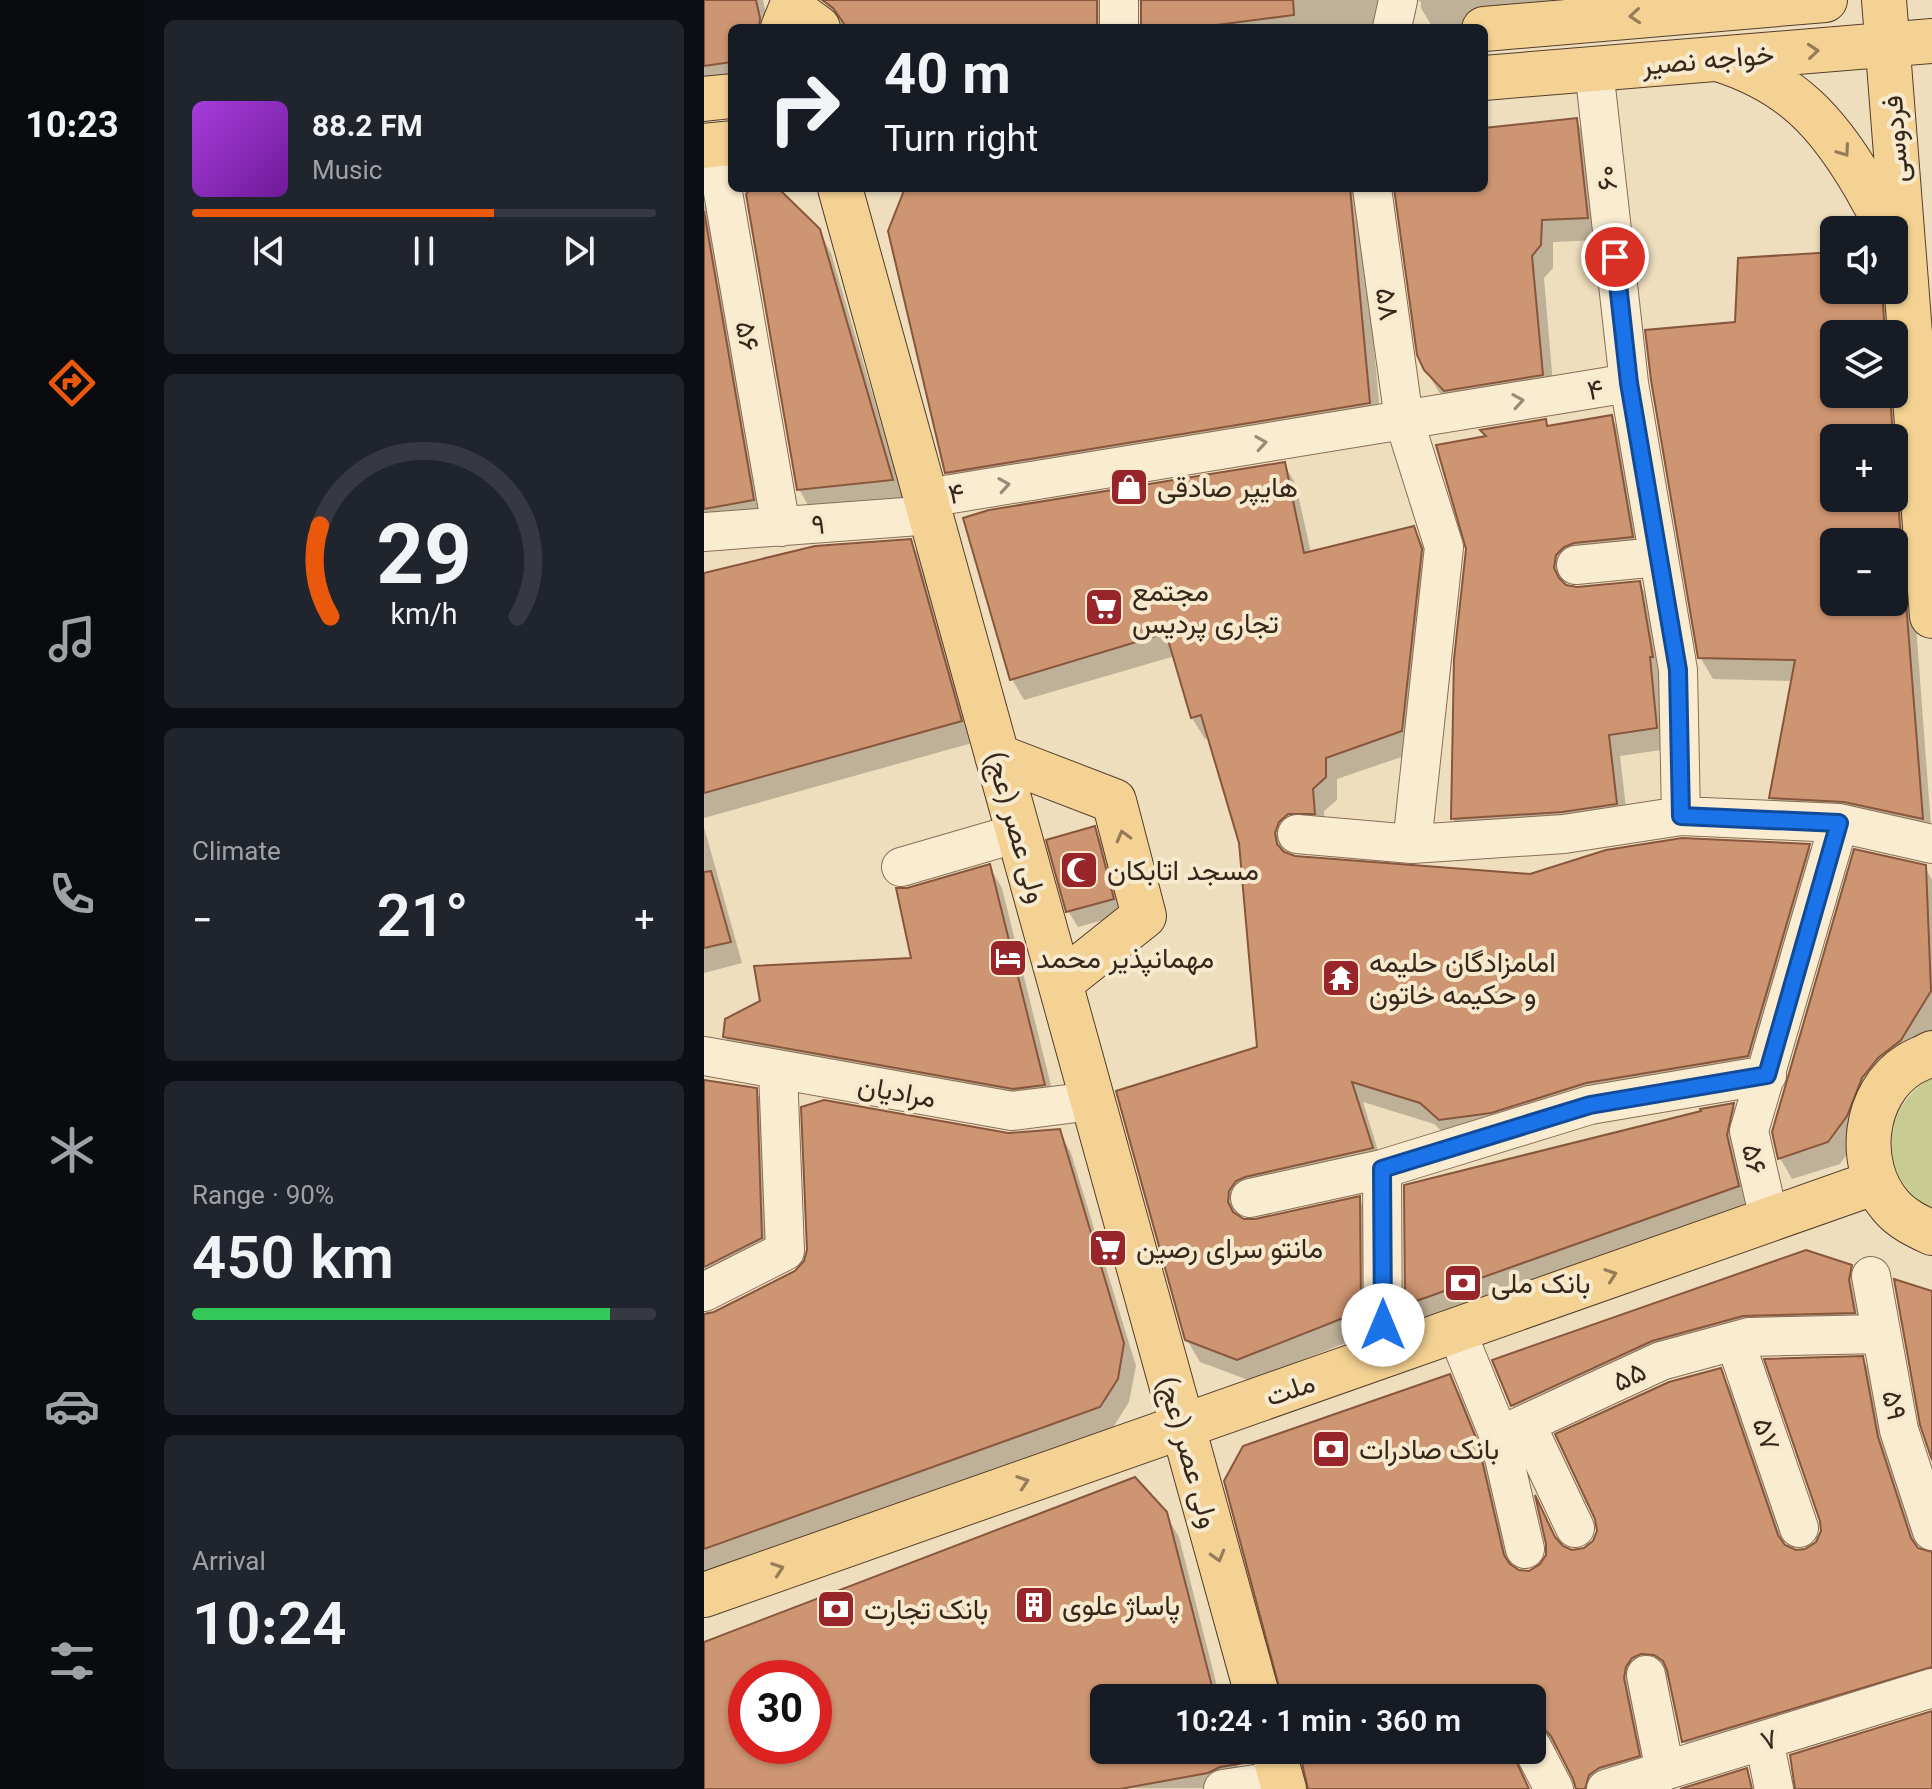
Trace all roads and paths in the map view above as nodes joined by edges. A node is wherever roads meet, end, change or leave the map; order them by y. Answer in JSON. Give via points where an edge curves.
{"nodes":[{"id":1,"x":1119,"y":0,"type":"edge"},
{"id":2,"x":1398,"y":0,"type":"edge"},
{"id":3,"x":1825,"y":0,"type":"edge"},
{"id":4,"x":1884,"y":0,"type":"edge"},
{"id":5,"x":1704,"y":6,"type":"edge"},
{"id":6,"x":1119,"y":24,"type":"edge"},
{"id":7,"x":1393,"y":24,"type":"edge"},
{"id":8,"x":1488,"y":29,"type":"edge"},
{"id":9,"x":1932,"y":41,"type":"edge"},
{"id":10,"x":1888,"y":44,"type":"junction"},
{"id":11,"x":1716,"y":59,"type":"junction"},
{"id":12,"x":1594,"y":69,"type":"junction"},
{"id":13,"x":1488,"y":78,"type":"edge"},
{"id":14,"x":728,"y":96,"type":"edge"},
{"id":15,"x":704,"y":99,"type":"edge"},
{"id":16,"x":717,"y":145,"type":"edge"},
{"id":17,"x":831,"y":192,"type":"edge"},
{"id":18,"x":1373,"y":192,"type":"edge"},
{"id":19,"x":854,"y":198,"type":"edge"},
{"id":20,"x":1880,"y":216,"type":"edge"},
{"id":21,"x":1895,"y":216,"type":"edge"},
{"id":22,"x":1908,"y":293,"type":"edge"},
{"id":23,"x":1922,"y":347,"type":"edge"},
{"id":24,"x":1629,"y":383,"type":"junction"},
{"id":25,"x":1404,"y":420,"type":"junction"},
{"id":26,"x":930,"y":506,"type":"junction"},
{"id":27,"x":781,"y":527,"type":"junction"},
{"id":28,"x":1929,"y":528,"type":"edge"},
{"id":29,"x":704,"y":532,"type":"edge"},
{"id":30,"x":1658,"y":557,"type":"junction"},
{"id":31,"x":1576,"y":565,"type":"dead end"},
{"id":32,"x":1932,"y":616,"type":"edge"},
{"id":33,"x":997,"y":756,"type":"junction"},
{"id":34,"x":1681,"y":816,"type":"junction"},
{"id":35,"x":1839,"y":823,"type":"junction"},
{"id":36,"x":1018,"y":833,"type":"junction"},
{"id":37,"x":1297,"y":834,"type":"dead end"},
{"id":38,"x":1412,"y":844,"type":"junction"},
{"id":39,"x":1932,"y":844,"type":"edge"},
{"id":40,"x":901,"y":867,"type":"dead end"},
{"id":41,"x":1060,"y":983,"type":"junction"},
{"id":42,"x":1932,"y":1053,"type":"edge"},
{"id":43,"x":704,"y":1056,"type":"edge"},
{"id":44,"x":778,"y":1071,"type":"junction"},
{"id":45,"x":1767,"y":1075,"type":"junction"},
{"id":46,"x":1092,"y":1101,"type":"junction"},
{"id":47,"x":1382,"y":1169,"type":"junction"},
{"id":48,"x":1876,"y":1182,"type":"junction"},
{"id":49,"x":1250,"y":1198,"type":"dead end"},
{"id":50,"x":1769,"y":1219,"type":"junction"},
{"id":51,"x":1932,"y":1233,"type":"edge"},
{"id":52,"x":1871,"y":1276,"type":"dead end"},
{"id":53,"x":704,"y":1292,"type":"edge"},
{"id":54,"x":1456,"y":1330,"type":"junction"},
{"id":55,"x":1880,"y":1334,"type":"junction"},
{"id":56,"x":1735,"y":1341,"type":"junction"},
{"id":57,"x":1383,"y":1356,"type":"junction"},
{"id":58,"x":1182,"y":1427,"type":"junction"},
{"id":59,"x":1512,"y":1430,"type":"junction"},
{"id":60,"x":1575,"y":1528,"type":"dead end"},
{"id":61,"x":1799,"y":1528,"type":"dead end"},
{"id":62,"x":1932,"y":1531,"type":"edge"},
{"id":63,"x":1525,"y":1549,"type":"dead end"},
{"id":64,"x":704,"y":1595,"type":"edge"},
{"id":65,"x":1646,"y":1675,"type":"dead end"},
{"id":66,"x":1254,"y":1684,"type":"edge"},
{"id":67,"x":1932,"y":1688,"type":"edge"},
{"id":68,"x":1764,"y":1740,"type":"junction"},
{"id":69,"x":1541,"y":1764,"type":"edge"},
{"id":70,"x":1665,"y":1771,"type":"junction"},
{"id":71,"x":1279,"y":1773,"type":"edge"},
{"id":72,"x":1223,"y":1789,"type":"edge"},
{"id":73,"x":1554,"y":1789,"type":"edge"},
{"id":74,"x":1606,"y":1789,"type":"edge"},
{"id":75,"x":1774,"y":1789,"type":"edge"}],
"edges":[{"from":1,"to":6,"type":"street"},
{"from":2,"to":7,"type":"street"},
{"from":3,"to":5,"type":"main road","name":"خواجه نصیر"},
{"from":4,"to":10,"type":"main road","name":"فردوسی"},
{"from":5,"to":8,"type":"main road","name":"خواجه نصیر","one_way":true},
{"from":9,"to":10,"type":"main road","name":"خواجه نصیر"},
{"from":11,"to":10,"type":"main road","name":"خواجه نصیر","one_way":true},
{"from":10,"to":21,"type":"main road","name":"فردوسی"},
{"from":11,"to":12,"type":"main road","name":"خواجه نصیر"},
{"from":11,"to":20,"type":"main road","one_way":true,"via":[[1746,68],[1800,100],[1847,154]]},
{"from":12,"to":13,"type":"main road","name":"خواجه نصیر"},
{"from":12,"to":24,"type":"street","name":"۶۰"},
{"from":14,"to":15,"type":"main road"},
{"from":16,"to":27,"type":"street","name":"۵۶"},
{"from":17,"to":19,"type":"main road"},
{"from":18,"to":25,"type":"street","name":"۵۸"},
{"from":19,"to":26,"type":"main road","name":"ولی عصر (عج)"},
{"from":22,"to":23,"type":"main road","name":"فردوسی"},
{"from":23,"to":28,"type":"main road","name":"فردوسی"},
{"from":25,"to":24,"type":"street","name":"۴","one_way":true},
{"from":24,"to":30,"type":"street","name":"۴"},
{"from":26,"to":25,"type":"street","name":"۴","one_way":true},
{"from":25,"to":38,"type":"street","name":"۵۸","via":[[1444,547]]},
{"from":26,"to":27,"type":"street","name":"۹"},
{"from":26,"to":33,"type":"main road","name":"ولی عصر (عج)"},
{"from":27,"to":29,"type":"street","name":"۹"},
{"from":28,"to":32,"type":"main road","name":"فردوسی"},
{"from":30,"to":31,"type":"street"},
{"from":30,"to":34,"type":"street","name":"۴","via":[[1678,670]]},
{"from":33,"to":36,"type":"main road","name":"ولی عصر (عج)"},
{"from":41,"to":33,"type":"main road","one_way":true,"via":[[1144,916],[1114,801]]},
{"from":34,"to":35,"type":"street"},
{"from":34,"to":38,"type":"street","via":[[1564,834]]},
{"from":35,"to":39,"type":"street"},
{"from":35,"to":45,"type":"street","name":"۵۶"},
{"from":36,"to":40,"type":"street"},
{"from":36,"to":41,"type":"main road","name":"ولی عصر (عج)"},
{"from":37,"to":38,"type":"street"},
{"from":41,"to":46,"type":"main road","name":"ولی عصر (عج)"},
{"from":42,"to":48,"type":"main road","via":[[1908,1065],[1885,1088],[1871,1118],[1868,1150]]},
{"from":43,"to":44,"type":"street","name":"مرادیان"},
{"from":44,"to":46,"type":"street","name":"مرادیان","via":[[1012,1111]]},
{"from":44,"to":53,"type":"street","via":[[785,1251]]},
{"from":45,"to":47,"type":"street","via":[[1590,1105]]},
{"from":45,"to":50,"type":"street","name":"۵۶","via":[[1749,1131]]},
{"from":46,"to":58,"type":"main road","name":"ولی عصر (عج)"},
{"from":47,"to":49,"type":"street"},
{"from":47,"to":57,"type":"street"},
{"from":48,"to":50,"type":"main road","name":"ملت"},
{"from":48,"to":51,"type":"main road","via":[[1890,1205]]},
{"from":54,"to":50,"type":"main road","name":"ملت","one_way":true},
{"from":52,"to":55,"type":"street","name":"۵۹"},
{"from":54,"to":57,"type":"main road","name":"ملت"},
{"from":54,"to":59,"type":"street"},
{"from":55,"to":56,"type":"street","name":"۵۵"},
{"from":55,"to":62,"type":"street","name":"۵۹","via":[[1899,1430]]},
{"from":56,"to":59,"type":"street","name":"۵۵","via":[[1661,1361]]},
{"from":56,"to":61,"type":"street","name":"۵۷"},
{"from":57,"to":58,"type":"main road","name":"ملت"},
{"from":64,"to":58,"type":"main road","name":"ملت","one_way":true},
{"from":58,"to":66,"type":"main road","name":"ولی عصر (عج)","one_way":true},
{"from":59,"to":60,"type":"street"},
{"from":59,"to":63,"type":"street"},
{"from":65,"to":70,"type":"street"},
{"from":67,"to":68,"type":"street","name":"۷"},
{"from":68,"to":70,"type":"street","name":"۷"},
{"from":68,"to":75,"type":"street"},
{"from":69,"to":73,"type":"street"},
{"from":70,"to":74,"type":"street","name":"۷"},
{"from":71,"to":72,"type":"street"}]}
